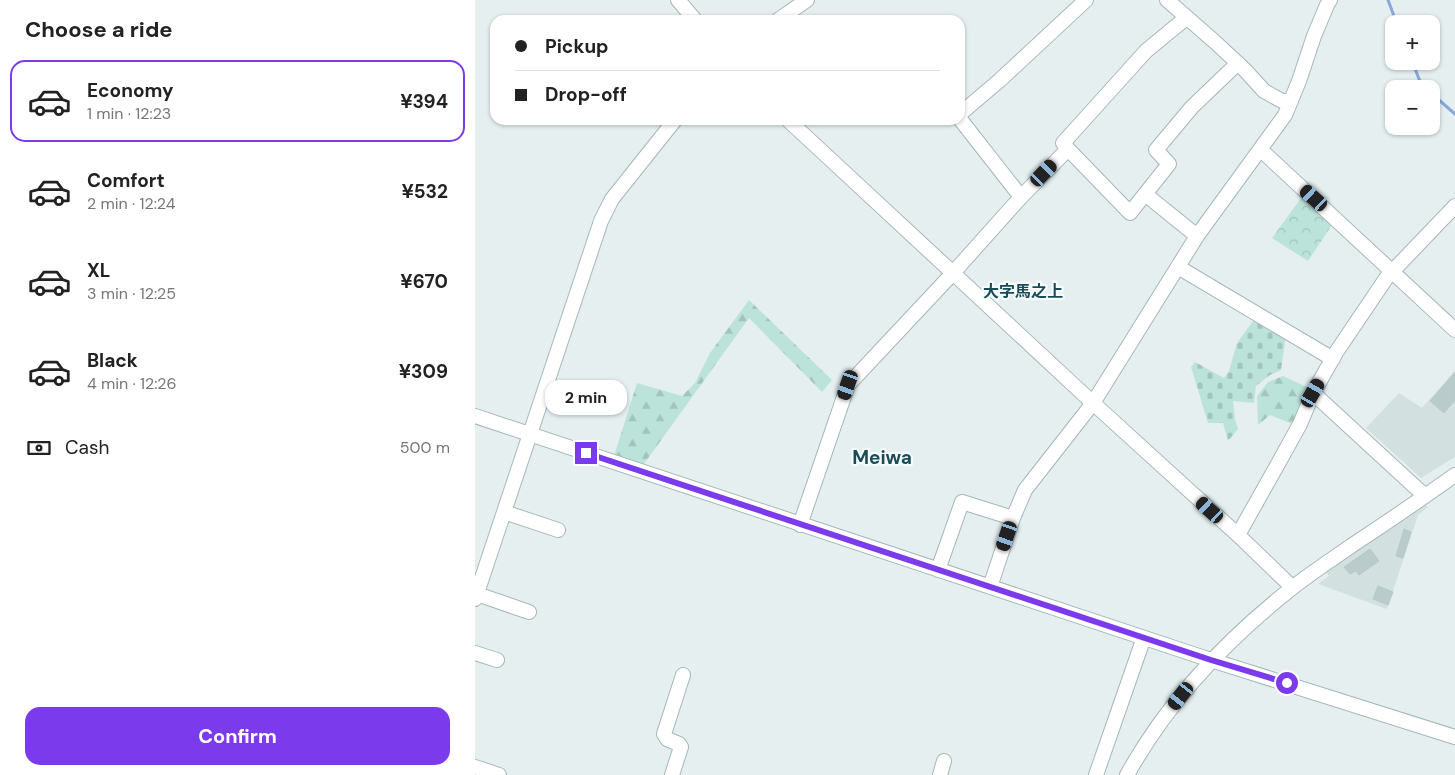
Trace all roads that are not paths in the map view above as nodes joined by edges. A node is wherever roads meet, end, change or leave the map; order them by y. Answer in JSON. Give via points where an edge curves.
{"nodes":[{"id":1,"x":678,"y":0,"type":"edge"},
{"id":2,"x":807,"y":0,"type":"edge"},
{"id":3,"x":1086,"y":0,"type":"edge"},
{"id":4,"x":1167,"y":0,"type":"edge"},
{"id":5,"x":1331,"y":0,"type":"edge"},
{"id":6,"x":691,"y":15,"type":"edge"},
{"id":7,"x":785,"y":15,"type":"edge"},
{"id":8,"x":1186,"y":18,"type":"junction"},
{"id":9,"x":1237,"y":63,"type":"junction"},
{"id":10,"x":1291,"y":101,"type":"junction"},
{"id":11,"x":965,"y":110,"type":"edge"},
{"id":12,"x":965,"y":124,"type":"edge"},
{"id":13,"x":671,"y":125,"type":"edge"},
{"id":14,"x":793,"y":125,"type":"edge"},
{"id":15,"x":1068,"y":149,"type":"junction"},
{"id":16,"x":1261,"y":150,"type":"junction"},
{"id":17,"x":1145,"y":194,"type":"junction"},
{"id":18,"x":1021,"y":197,"type":"junction"},
{"id":19,"x":1455,"y":206,"type":"edge"},
{"id":20,"x":1197,"y":236,"type":"junction"},
{"id":21,"x":1178,"y":267,"type":"junction"},
{"id":22,"x":1394,"y":272,"type":"junction"},
{"id":23,"x":953,"y":273,"type":"junction"},
{"id":24,"x":1455,"y":330,"type":"edge"},
{"id":25,"x":1333,"y":359,"type":"junction"},
{"id":26,"x":1313,"y":393,"type":"junction"},
{"id":27,"x":1093,"y":403,"type":"junction"},
{"id":28,"x":475,"y":416,"type":"edge"},
{"id":29,"x":530,"y":434,"type":"junction"},
{"id":30,"x":1455,"y":476,"type":"edge"},
{"id":31,"x":1425,"y":496,"type":"junction"},
{"id":32,"x":504,"y":512,"type":"junction"},
{"id":33,"x":1013,"y":518,"type":"junction"},
{"id":34,"x":800,"y":525,"type":"junction"},
{"id":35,"x":558,"y":530,"type":"dead end"},
{"id":36,"x":1238,"y":535,"type":"junction"},
{"id":37,"x":938,"y":570,"type":"junction"},
{"id":38,"x":990,"y":587,"type":"junction"},
{"id":39,"x":1292,"y":587,"type":"junction"},
{"id":40,"x":476,"y":596,"type":"edge"},
{"id":41,"x":529,"y":612,"type":"dead end"},
{"id":42,"x":1142,"y":643,"type":"dead end"},
{"id":43,"x":475,"y":653,"type":"edge"},
{"id":44,"x":497,"y":660,"type":"dead end"},
{"id":45,"x":1211,"y":660,"type":"junction"},
{"id":46,"x":683,"y":675,"type":"dead end"},
{"id":47,"x":1455,"y":737,"type":"edge"},
{"id":48,"x":944,"y":761,"type":"dead end"},
{"id":49,"x":475,"y":767,"type":"edge"},
{"id":50,"x":499,"y":775,"type":"edge"},
{"id":51,"x":672,"y":775,"type":"edge"},
{"id":52,"x":940,"y":775,"type":"edge"},
{"id":53,"x":1096,"y":775,"type":"edge"},
{"id":54,"x":1127,"y":775,"type":"edge"}],
"edges":[{"from":1,"to":6,"type":"street"},
{"from":2,"to":7,"type":"street"},
{"from":3,"to":11,"type":"street"},
{"from":4,"to":8,"type":"street"},
{"from":5,"to":10,"type":"street","via":[[1314,36]]},
{"from":8,"to":9,"type":"street"},
{"from":8,"to":15,"type":"street","via":[[1146,51],[1069,135],[1063,142]]},
{"from":9,"to":10,"type":"street","via":[[1264,91],[1282,101]]},
{"from":9,"to":17,"type":"street","via":[[1192,107],[1156,150],[1169,164]]},
{"from":10,"to":16,"type":"street"},
{"from":12,"to":18,"type":"street"},
{"from":13,"to":29,"type":"street","via":[[612,200],[601,221]]},
{"from":14,"to":23,"type":"street"},
{"from":15,"to":17,"type":"street","via":[[1130,213]]},
{"from":15,"to":18,"type":"street"},
{"from":16,"to":20,"type":"street"},
{"from":16,"to":22,"type":"street"},
{"from":17,"to":20,"type":"street"},
{"from":18,"to":23,"type":"street"},
{"from":19,"to":22,"type":"street"},
{"from":20,"to":21,"type":"street"},
{"from":21,"to":25,"type":"street"},
{"from":21,"to":27,"type":"street"},
{"from":22,"to":24,"type":"street"},
{"from":22,"to":25,"type":"street","via":[[1387,277]]},
{"from":23,"to":27,"type":"street"},
{"from":23,"to":34,"type":"street","via":[[848,385]]},
{"from":25,"to":26,"type":"street"},
{"from":26,"to":31,"type":"street"},
{"from":26,"to":36,"type":"street"},
{"from":27,"to":33,"type":"street","via":[[1025,490]]},
{"from":27,"to":36,"type":"street"},
{"from":28,"to":29,"type":"street"},
{"from":29,"to":32,"type":"street"},
{"from":29,"to":34,"type":"street"},
{"from":30,"to":31,"type":"street"},
{"from":31,"to":39,"type":"street"},
{"from":32,"to":35,"type":"street"},
{"from":32,"to":40,"type":"street"},
{"from":33,"to":37,"type":"street","via":[[962,502]]},
{"from":33,"to":38,"type":"street"},
{"from":34,"to":37,"type":"street"},
{"from":36,"to":39,"type":"street"},
{"from":37,"to":38,"type":"street"},
{"from":38,"to":45,"type":"street"},
{"from":39,"to":45,"type":"street"},
{"from":40,"to":41,"type":"street"},
{"from":42,"to":53,"type":"street"},
{"from":43,"to":44,"type":"street"},
{"from":45,"to":47,"type":"street"},
{"from":45,"to":54,"type":"street","via":[[1164,718]]},
{"from":46,"to":51,"type":"street","via":[[664,734],[681,747]]},
{"from":48,"to":52,"type":"street"},
{"from":49,"to":50,"type":"street"}]}
